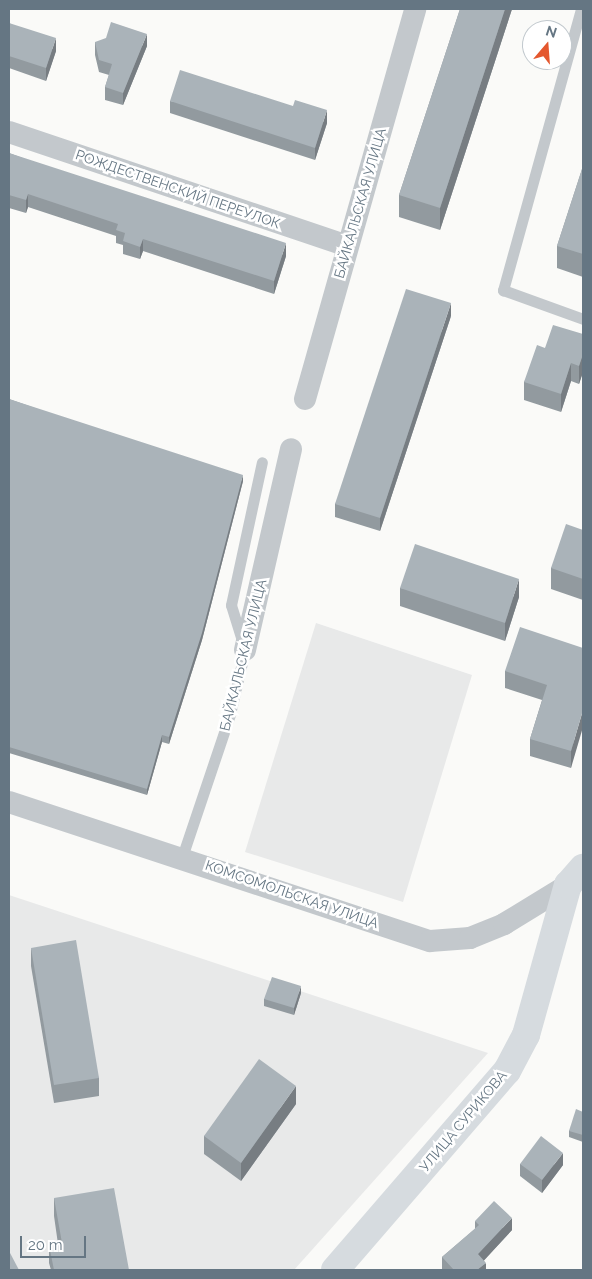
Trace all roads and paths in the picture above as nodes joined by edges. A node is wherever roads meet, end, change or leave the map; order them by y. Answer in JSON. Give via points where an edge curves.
{"nodes":[{"id":1,"x":415,"y":9,"type":"edge"},
{"id":2,"x":581,"y":9,"type":"edge"},
{"id":3,"x":9,"y":132,"type":"edge"},
{"id":4,"x":347,"y":246,"type":"junction"},
{"id":5,"x":583,"y":319,"type":"edge"},
{"id":6,"x":305,"y":399,"type":"dead end"},
{"id":7,"x":291,"y":449,"type":"dead end"},
{"id":8,"x":262,"y":462,"type":"dead end"},
{"id":9,"x":245,"y":650,"type":"junction"},
{"id":10,"x":9,"y":802,"type":"edge"},
{"id":11,"x":182,"y":857,"type":"junction"},
{"id":12,"x":576,"y":876,"type":"edge"},
{"id":13,"x":335,"y":1270,"type":"edge"}],
"edges":[{"from":1,"to":4,"type":"street","name":"БАЙКАЛЬСКАЯ УЛИЦА"},
{"from":2,"to":5,"type":"lane","via":[[503,290]]},
{"from":3,"to":4,"type":"street","name":"РОЖДЕСТВЕНСКИЙ ПЕРЕУЛОК"},
{"from":4,"to":6,"type":"street","name":"БАЙКАЛЬСКАЯ УЛИЦА"},
{"from":7,"to":9,"type":"street","name":"БАЙКАЛЬСКАЯ УЛИЦА"},
{"from":8,"to":9,"type":"lane","via":[[231,605]]},
{"from":9,"to":11,"type":"lane","name":"БАЙКАЛЬСКАЯ УЛИЦА","via":[[230,714]]},
{"from":10,"to":11,"type":"street","name":"КОМСОМОЛЬСКАЯ УЛИЦА"},
{"from":11,"to":12,"type":"street","name":"КОМСОМОЛЬСКАЯ УЛИЦА","via":[[430,941],[470,938],[504,924]]},
{"from":12,"to":13,"type":"street","name":"УЛИЦА СУРИКОВА","via":[[526,1035],[507,1071]]}]}
